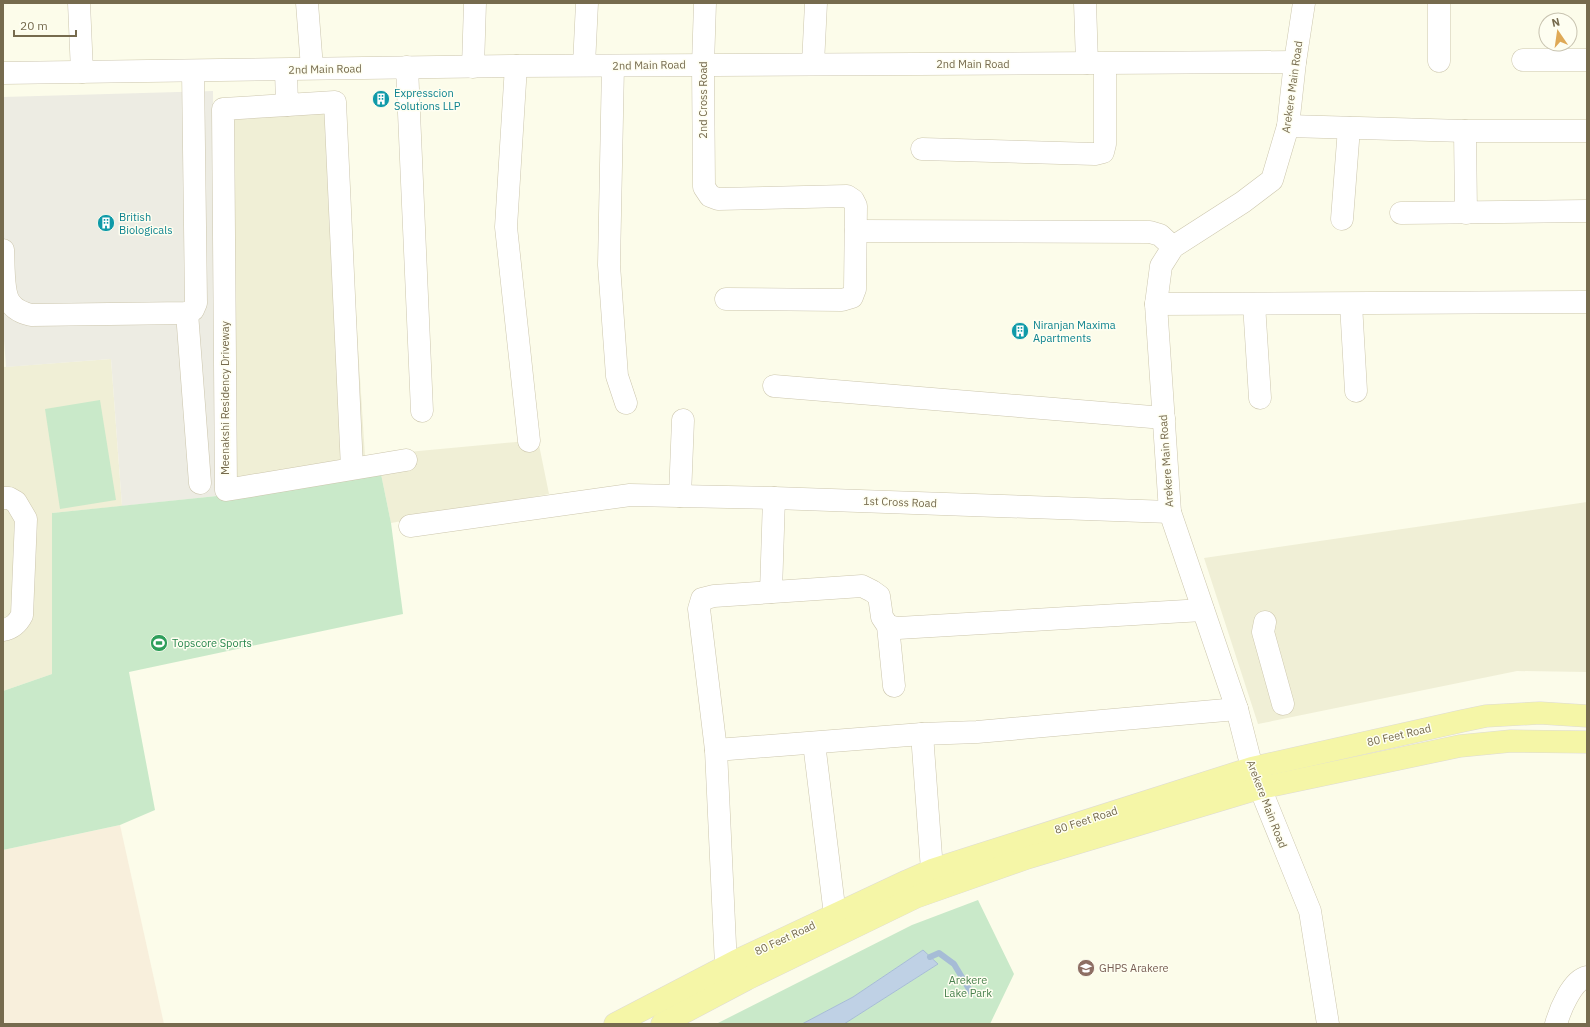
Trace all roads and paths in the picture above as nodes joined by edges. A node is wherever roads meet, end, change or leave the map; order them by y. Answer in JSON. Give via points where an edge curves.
{"nodes":[{"id":1,"x":79,"y":3,"type":"edge"},
{"id":2,"x":307,"y":3,"type":"edge"},
{"id":3,"x":475,"y":3,"type":"edge"},
{"id":4,"x":587,"y":3,"type":"edge"},
{"id":5,"x":706,"y":3,"type":"edge"},
{"id":6,"x":816,"y":3,"type":"edge"},
{"id":7,"x":1085,"y":3,"type":"edge"},
{"id":8,"x":1304,"y":3,"type":"edge"},
{"id":9,"x":1439,"y":3,"type":"edge"},
{"id":10,"x":1523,"y":60,"type":"dead end"},
{"id":11,"x":1587,"y":60,"type":"edge"},
{"id":12,"x":1439,"y":61,"type":"dead end"},
{"id":13,"x":1295,"y":62,"type":"junction"},
{"id":14,"x":813,"y":64,"type":"junction"},
{"id":15,"x":1096,"y":64,"type":"junction"},
{"id":16,"x":703,"y":65,"type":"junction"},
{"id":17,"x":516,"y":66,"type":"junction"},
{"id":18,"x":584,"y":66,"type":"junction"},
{"id":19,"x":613,"y":66,"type":"junction"},
{"id":20,"x":407,"y":67,"type":"junction"},
{"id":21,"x":473,"y":67,"type":"junction"},
{"id":22,"x":312,"y":68,"type":"junction"},
{"id":23,"x":282,"y":70,"type":"junction"},
{"id":24,"x":193,"y":71,"type":"junction"},
{"id":25,"x":82,"y":72,"type":"junction"},
{"id":26,"x":3,"y":73,"type":"edge"},
{"id":27,"x":284,"y":105,"type":"junction"},
{"id":28,"x":1288,"y":126,"type":"junction"},
{"id":29,"x":1349,"y":128,"type":"junction"},
{"id":30,"x":1465,"y":131,"type":"junction"},
{"id":31,"x":1587,"y":131,"type":"edge"},
{"id":32,"x":922,"y":149,"type":"dead end"},
{"id":33,"x":1587,"y":212,"type":"edge"},
{"id":34,"x":1401,"y":213,"type":"dead end"},
{"id":35,"x":1466,"y":213,"type":"junction"},
{"id":36,"x":1342,"y":219,"type":"dead end"},
{"id":37,"x":856,"y":231,"type":"junction"},
{"id":38,"x":1173,"y":247,"type":"junction"},
{"id":39,"x":3,"y":250,"type":"edge"},
{"id":40,"x":726,"y":299,"type":"dead end"},
{"id":41,"x":1587,"y":302,"type":"edge"},
{"id":42,"x":1156,"y":304,"type":"junction"},
{"id":43,"x":1254,"y":304,"type":"junction"},
{"id":44,"x":1351,"y":304,"type":"junction"},
{"id":45,"x":187,"y":313,"type":"junction"},
{"id":46,"x":774,"y":386,"type":"dead end"},
{"id":47,"x":1356,"y":391,"type":"dead end"},
{"id":48,"x":1260,"y":398,"type":"dead end"},
{"id":49,"x":626,"y":403,"type":"dead end"},
{"id":50,"x":422,"y":411,"type":"dead end"},
{"id":51,"x":1164,"y":418,"type":"junction"},
{"id":52,"x":683,"y":420,"type":"dead end"},
{"id":53,"x":529,"y":441,"type":"dead end"},
{"id":54,"x":406,"y":460,"type":"dead end"},
{"id":55,"x":352,"y":468,"type":"junction"},
{"id":56,"x":200,"y":483,"type":"dead end"},
{"id":57,"x":680,"y":496,"type":"junction"},
{"id":58,"x":3,"y":498,"type":"edge"},
{"id":59,"x":774,"y":498,"type":"junction"},
{"id":60,"x":1170,"y":512,"type":"junction"},
{"id":61,"x":410,"y":526,"type":"dead end"},
{"id":62,"x":771,"y":592,"type":"junction"},
{"id":63,"x":1203,"y":610,"type":"junction"},
{"id":64,"x":1265,"y":622,"type":"dead end"},
{"id":65,"x":888,"y":626,"type":"junction"},
{"id":66,"x":3,"y":630,"type":"edge"},
{"id":67,"x":894,"y":686,"type":"dead end"},
{"id":68,"x":1284,"y":704,"type":"dead end"},
{"id":69,"x":1237,"y":709,"type":"junction"},
{"id":70,"x":1499,"y":715,"type":"junction"},
{"id":71,"x":1587,"y":716,"type":"edge"},
{"id":72,"x":922,"y":734,"type":"junction"},
{"id":73,"x":1501,"y":742,"type":"junction"},
{"id":74,"x":1587,"y":742,"type":"edge"},
{"id":75,"x":814,"y":743,"type":"junction"},
{"id":76,"x":716,"y":750,"type":"junction"},
{"id":77,"x":1252,"y":768,"type":"junction"},
{"id":78,"x":1260,"y":788,"type":"junction"},
{"id":79,"x":932,"y":870,"type":"junction"},
{"id":80,"x":838,"y":924,"type":"junction"},
{"id":81,"x":726,"y":966,"type":"junction"},
{"id":82,"x":1587,"y":977,"type":"edge"},
{"id":83,"x":615,"y":1024,"type":"edge"},
{"id":84,"x":662,"y":1024,"type":"edge"},
{"id":85,"x":1328,"y":1024,"type":"edge"},
{"id":86,"x":1556,"y":1024,"type":"edge"}],
"edges":[{"from":1,"to":25,"type":"street"},
{"from":2,"to":22,"type":"street"},
{"from":3,"to":21,"type":"street"},
{"from":4,"to":18,"type":"street"},
{"from":5,"to":16,"type":"street","name":"2nd Cross Road"},
{"from":6,"to":14,"type":"street"},
{"from":7,"to":15,"type":"street"},
{"from":8,"to":13,"type":"street","name":"Arekere Main Road"},
{"from":9,"to":12,"type":"street"},
{"from":10,"to":11,"type":"street"},
{"from":13,"to":15,"type":"street","name":"2nd Main Road"},
{"from":13,"to":28,"type":"street","name":"Arekere Main Road"},
{"from":14,"to":15,"type":"street","name":"2nd Main Road"},
{"from":14,"to":16,"type":"street","name":"2nd Main Road"},
{"from":15,"to":32,"type":"street","via":[[1105,144],[1102,152],[1095,154]]},
{"from":16,"to":19,"type":"street","name":"2nd Main Road"},
{"from":16,"to":37,"type":"street","name":"2nd Cross Road","via":[[704,187],[710,196],[718,199],[847,196],[856,206]]},
{"from":17,"to":18,"type":"street","name":"2nd Main Road"},
{"from":17,"to":21,"type":"street","name":"2nd Main Road"},
{"from":17,"to":53,"type":"street","via":[[506,227]]},
{"from":18,"to":19,"type":"street","name":"2nd Main Road"},
{"from":19,"to":49,"type":"street","via":[[609,265],[617,376]]},
{"from":20,"to":21,"type":"street","name":"2nd Main Road"},
{"from":20,"to":22,"type":"street","name":"2nd Main Road"},
{"from":20,"to":50,"type":"street"},
{"from":22,"to":23,"type":"street","name":"2nd Main Road"},
{"from":23,"to":24,"type":"street","name":"2nd Main Road"},
{"from":23,"to":27,"type":"street"},
{"from":24,"to":25,"type":"street","name":"2nd Main Road"},
{"from":24,"to":45,"type":"street","via":[[196,303],[193,310]]},
{"from":25,"to":26,"type":"street","name":"2nd Main Road"},
{"from":27,"to":55,"type":"street","name":"Meenakshi Residency Driveway","via":[[335,102]]},
{"from":27,"to":55,"type":"street","name":"Meenakshi Residency Driveway","via":[[223,108],[226,490]]},
{"from":28,"to":29,"type":"street"},
{"from":28,"to":38,"type":"street","name":"Arekere Main Road","via":[[1272,180]]},
{"from":29,"to":30,"type":"street"},
{"from":29,"to":36,"type":"street"},
{"from":30,"to":31,"type":"street"},
{"from":30,"to":35,"type":"street"},
{"from":33,"to":35,"type":"street"},
{"from":34,"to":35,"type":"street"},
{"from":37,"to":38,"type":"street","via":[[1150,232],[1160,235]]},
{"from":37,"to":40,"type":"street","via":[[855,289],[852,297],[842,300]]},
{"from":38,"to":42,"type":"street","name":"Arekere Main Road","via":[[1161,266]]},
{"from":39,"to":45,"type":"street","via":[[6,296],[18,311],[31,315]]},
{"from":41,"to":44,"type":"street"},
{"from":42,"to":43,"type":"street"},
{"from":42,"to":51,"type":"street","name":"Arekere Main Road"},
{"from":43,"to":44,"type":"street"},
{"from":43,"to":48,"type":"street"},
{"from":44,"to":47,"type":"street"},
{"from":45,"to":56,"type":"street"},
{"from":46,"to":51,"type":"street"},
{"from":51,"to":60,"type":"street","name":"Arekere Main Road"},
{"from":52,"to":57,"type":"street"},
{"from":54,"to":55,"type":"street"},
{"from":57,"to":59,"type":"street","name":"1st Cross Road"},
{"from":57,"to":61,"type":"street","name":"1st Cross Road","via":[[630,495]]},
{"from":58,"to":66,"type":"street","via":[[16,502],[26,519],[22,615],[18,623]]},
{"from":59,"to":60,"type":"street","name":"1st Cross Road"},
{"from":59,"to":62,"type":"street"},
{"from":60,"to":63,"type":"street","name":"Arekere Main Road"},
{"from":62,"to":65,"type":"street","via":[[862,586],[879,596],[882,617]]},
{"from":62,"to":76,"type":"street","via":[[702,599],[699,609]]},
{"from":63,"to":65,"type":"street"},
{"from":63,"to":69,"type":"street","name":"Arekere Main Road"},
{"from":64,"to":68,"type":"street","via":[[1263,632]]},
{"from":65,"to":67,"type":"street"},
{"from":69,"to":72,"type":"street","via":[[977,732]]},
{"from":69,"to":77,"type":"street","name":"Arekere Main Road"},
{"from":70,"to":71,"type":"main road","name":"80 Feet Road","via":[[1540,713]]},
{"from":70,"to":73,"type":"main road"},
{"from":70,"to":77,"type":"main road","name":"80 Feet Road"},
{"from":72,"to":75,"type":"street"},
{"from":72,"to":79,"type":"street"},
{"from":73,"to":74,"type":"main road","name":"80 Feet Road"},
{"from":73,"to":78,"type":"main road","name":"80 Feet Road","via":[[1460,746]]},
{"from":75,"to":76,"type":"street"},
{"from":75,"to":80,"type":"street"},
{"from":76,"to":81,"type":"street"},
{"from":77,"to":78,"type":"street","name":"Arekere Main Road"},
{"from":77,"to":79,"type":"main road","name":"80 Feet Road"},
{"from":78,"to":80,"type":"main road","name":"80 Feet Road","via":[[1020,860]]},
{"from":78,"to":85,"type":"street","name":"Arekere Main Road","via":[[1310,911]]},
{"from":79,"to":80,"type":"main road","name":"80 Feet Road"},
{"from":80,"to":81,"type":"main road","name":"80 Feet Road"},
{"from":80,"to":84,"type":"main road","name":"80 Feet Road","via":[[747,979]]},
{"from":81,"to":83,"type":"main road","name":"80 Feet Road"},
{"from":82,"to":86,"type":"street","via":[[1574,985]]}]}
